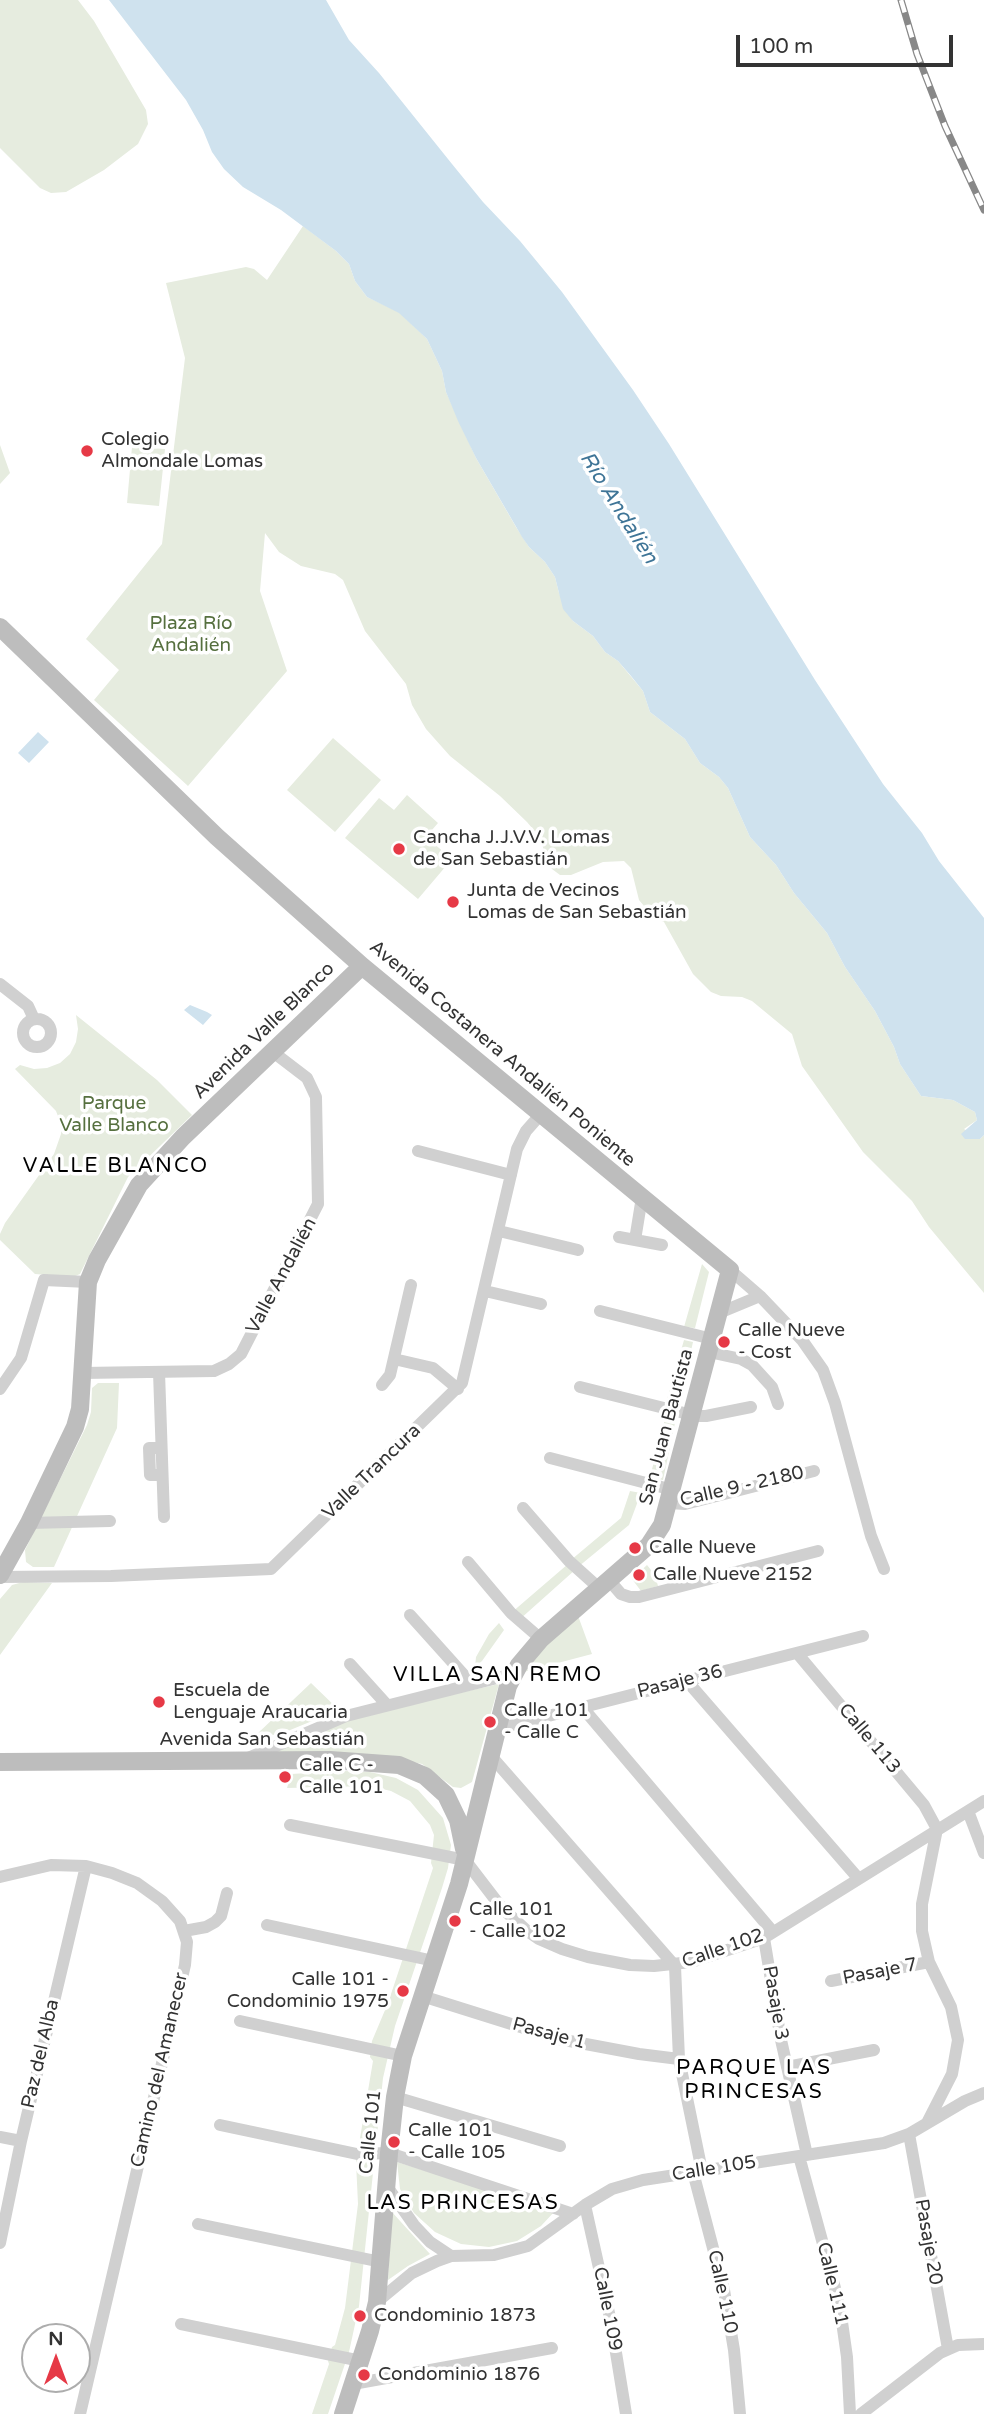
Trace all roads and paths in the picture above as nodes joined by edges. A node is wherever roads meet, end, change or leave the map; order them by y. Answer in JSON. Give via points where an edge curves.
{"nodes":[{"id":1,"x":0,"y":627,"type":"edge"},
{"id":2,"x":362,"y":966,"type":"junction"},
{"id":3,"x":0,"y":984,"type":"edge"},
{"id":4,"x":34,"y":1019,"type":"dead end"},
{"id":5,"x":273,"y":1052,"type":"junction"},
{"id":6,"x":541,"y":1114,"type":"junction"},
{"id":7,"x":418,"y":1151,"type":"dead end"},
{"id":8,"x":511,"y":1175,"type":"junction"},
{"id":9,"x":642,"y":1198,"type":"junction"},
{"id":10,"x":499,"y":1231,"type":"junction"},
{"id":11,"x":619,"y":1237,"type":"dead end"},
{"id":12,"x":635,"y":1240,"type":"junction"},
{"id":13,"x":662,"y":1245,"type":"dead end"},
{"id":14,"x":578,"y":1250,"type":"dead end"},
{"id":15,"x":730,"y":1270,"type":"junction"},
{"id":16,"x":88,"y":1282,"type":"junction"},
{"id":17,"x":411,"y":1285,"type":"dead end"},
{"id":18,"x":485,"y":1291,"type":"junction"},
{"id":19,"x":760,"y":1296,"type":"junction"},
{"id":20,"x":541,"y":1304,"type":"dead end"},
{"id":21,"x":600,"y":1311,"type":"dead end"},
{"id":22,"x":719,"y":1313,"type":"junction"},
{"id":23,"x":711,"y":1346,"type":"junction"},
{"id":24,"x":394,"y":1359,"type":"junction"},
{"id":25,"x":159,"y":1372,"type":"junction"},
{"id":26,"x":82,"y":1373,"type":"junction"},
{"id":27,"x":382,"y":1385,"type":"dead end"},
{"id":28,"x":580,"y":1387,"type":"dead end"},
{"id":29,"x":0,"y":1389,"type":"edge"},
{"id":30,"x":458,"y":1389,"type":"junction"},
{"id":31,"x":778,"y":1404,"type":"dead end"},
{"id":32,"x":751,"y":1407,"type":"dead end"},
{"id":33,"x":692,"y":1415,"type":"junction"},
{"id":34,"x":550,"y":1458,"type":"dead end"},
{"id":35,"x":814,"y":1471,"type":"dead end"},
{"id":36,"x":671,"y":1497,"type":"junction"},
{"id":37,"x":523,"y":1508,"type":"dead end"},
{"id":38,"x":164,"y":1517,"type":"dead end"},
{"id":39,"x":110,"y":1521,"type":"dead end"},
{"id":40,"x":29,"y":1523,"type":"junction"},
{"id":41,"x":818,"y":1551,"type":"dead end"},
{"id":42,"x":468,"y":1562,"type":"dead end"},
{"id":43,"x":884,"y":1569,"type":"dead end"},
{"id":44,"x":0,"y":1576,"type":"edge"},
{"id":45,"x":604,"y":1584,"type":"junction"},
{"id":46,"x":410,"y":1615,"type":"dead end"},
{"id":47,"x":863,"y":1636,"type":"dead end"},
{"id":48,"x":541,"y":1639,"type":"junction"},
{"id":49,"x":797,"y":1653,"type":"junction"},
{"id":50,"x":350,"y":1664,"type":"dead end"},
{"id":51,"x":513,"y":1674,"type":"junction"},
{"id":52,"x":687,"y":1681,"type":"junction"},
{"id":53,"x":472,"y":1684,"type":"junction"},
{"id":54,"x":387,"y":1705,"type":"junction"},
{"id":55,"x":582,"y":1707,"type":"junction"},
{"id":56,"x":497,"y":1729,"type":"junction"},
{"id":57,"x":491,"y":1756,"type":"junction"},
{"id":58,"x":245,"y":1760,"type":"junction"},
{"id":59,"x":0,"y":1762,"type":"edge"},
{"id":60,"x":483,"y":1790,"type":"junction"},
{"id":61,"x":446,"y":1795,"type":"junction"},
{"id":62,"x":984,"y":1801,"type":"edge"},
{"id":63,"x":968,"y":1811,"type":"junction"},
{"id":64,"x":290,"y":1825,"type":"dead end"},
{"id":65,"x":937,"y":1829,"type":"junction"},
{"id":66,"x":984,"y":1853,"type":"edge"},
{"id":67,"x":465,"y":1860,"type":"junction"},
{"id":68,"x":86,"y":1866,"type":"junction"},
{"id":69,"x":0,"y":1877,"type":"edge"},
{"id":70,"x":858,"y":1878,"type":"junction"},
{"id":71,"x":226,"y":1893,"type":"dead end"},
{"id":72,"x":267,"y":1925,"type":"dead end"},
{"id":73,"x":184,"y":1931,"type":"junction"},
{"id":74,"x":768,"y":1935,"type":"junction"},
{"id":75,"x":434,"y":1961,"type":"junction"},
{"id":76,"x":929,"y":1962,"type":"junction"},
{"id":77,"x":675,"y":1966,"type":"junction"},
{"id":78,"x":831,"y":1981,"type":"dead end"},
{"id":79,"x":422,"y":1996,"type":"junction"},
{"id":80,"x":240,"y":2021,"type":"dead end"},
{"id":81,"x":874,"y":2050,"type":"dead end"},
{"id":82,"x":403,"y":2056,"type":"junction"},
{"id":83,"x":679,"y":2059,"type":"junction"},
{"id":84,"x":787,"y":2067,"type":"junction"},
{"id":85,"x":984,"y":2093,"type":"edge"},
{"id":86,"x":395,"y":2096,"type":"junction"},
{"id":87,"x":926,"y":2124,"type":"junction"},
{"id":88,"x":220,"y":2125,"type":"dead end"},
{"id":89,"x":909,"y":2134,"type":"junction"},
{"id":90,"x":0,"y":2137,"type":"edge"},
{"id":91,"x":21,"y":2141,"type":"junction"},
{"id":92,"x":560,"y":2146,"type":"dead end"},
{"id":93,"x":389,"y":2153,"type":"junction"},
{"id":94,"x":803,"y":2155,"type":"junction"},
{"id":95,"x":698,"y":2172,"type":"junction"},
{"id":96,"x":386,"y":2185,"type":"junction"},
{"id":97,"x":585,"y":2205,"type":"junction"},
{"id":98,"x":573,"y":2214,"type":"junction"},
{"id":99,"x":198,"y":2224,"type":"dead end"},
{"id":100,"x":0,"y":2243,"type":"edge"},
{"id":101,"x":451,"y":2256,"type":"junction"},
{"id":102,"x":381,"y":2262,"type":"junction"},
{"id":103,"x":377,"y":2302,"type":"junction"},
{"id":104,"x":181,"y":2324,"type":"dead end"},
{"id":105,"x":984,"y":2344,"type":"edge"},
{"id":106,"x":552,"y":2348,"type":"dead end"},
{"id":107,"x":948,"y":2349,"type":"junction"},
{"id":108,"x":361,"y":2361,"type":"junction"},
{"id":109,"x":353,"y":2384,"type":"junction"},
{"id":110,"x":876,"y":2409,"type":"edge"},
{"id":111,"x":80,"y":2414,"type":"edge"},
{"id":112,"x":343,"y":2414,"type":"edge"},
{"id":113,"x":626,"y":2414,"type":"edge"},
{"id":114,"x":740,"y":2414,"type":"edge"},
{"id":115,"x":850,"y":2414,"type":"edge"},
{"id":116,"x":861,"y":2414,"type":"edge"}],
"edges":[{"from":1,"to":2,"type":"street","name":"Avenida Costanera Andalién Poniente","via":[[217,837]]},
{"from":2,"to":5,"type":"street","name":"Avenida Valle Blanco"},
{"from":2,"to":6,"type":"street","name":"Avenida Costanera Andalién Poniente"},
{"from":3,"to":4,"type":"street","via":[[28,1006]]},
{"from":5,"to":16,"type":"street","name":"Avenida Valle Blanco","via":[[139,1185]]},
{"from":5,"to":25,"type":"street","name":"Valle Andalién","via":[[307,1078],[316,1097],[319,1193],[315,1214],[236,1360],[214,1371]]},
{"from":6,"to":8,"type":"street","name":"Valle Trancura","via":[[522,1137]]},
{"from":6,"to":9,"type":"street","name":"Avenida Costanera Andalién Poniente"},
{"from":7,"to":8,"type":"street"},
{"from":8,"to":10,"type":"street","name":"Valle Trancura"},
{"from":9,"to":12,"type":"street"},
{"from":9,"to":15,"type":"street","name":"Avenida Costanera Andalién Poniente"},
{"from":10,"to":14,"type":"street"},
{"from":10,"to":18,"type":"street","name":"Valle Trancura"},
{"from":11,"to":12,"type":"street"},
{"from":12,"to":13,"type":"street"},
{"from":15,"to":19,"type":"street","name":"Avenida Costanera Andalién Poniente"},
{"from":15,"to":22,"type":"street","name":"San Juan Bautista"},
{"from":16,"to":26,"type":"street","name":"Avenida Valle Blanco"},
{"from":16,"to":29,"type":"street","via":[[44,1280],[21,1358]]},
{"from":17,"to":24,"type":"street"},
{"from":18,"to":20,"type":"street"},
{"from":18,"to":30,"type":"street","name":"Valle Trancura"},
{"from":19,"to":22,"type":"street"},
{"from":19,"to":43,"type":"street","name":"Avenida Costanera Andalién Poniente","via":[[823,1370]]},
{"from":21,"to":23,"type":"street"},
{"from":22,"to":23,"type":"street","name":"San Juan Bautista"},
{"from":23,"to":31,"type":"street","via":[[752,1365],[772,1387]]},
{"from":23,"to":33,"type":"street","name":"San Juan Bautista"},
{"from":24,"to":27,"type":"street"},
{"from":24,"to":30,"type":"street","via":[[433,1367]]},
{"from":25,"to":26,"type":"street","name":"Valle Andalién"},
{"from":25,"to":38,"type":"street","via":[[161,1448],[149,1448],[150,1475],[162,1475]]},
{"from":26,"to":40,"type":"street","name":"Avenida Valle Blanco","via":[[75,1427]]},
{"from":28,"to":33,"type":"street"},
{"from":30,"to":44,"type":"street","name":"Valle Trancura","via":[[271,1569]]},
{"from":32,"to":33,"type":"street"},
{"from":33,"to":36,"type":"street","name":"San Juan Bautista"},
{"from":34,"to":36,"type":"street"},
{"from":35,"to":36,"type":"street","name":"Calle 9 - 2180","via":[[685,1504]]},
{"from":36,"to":45,"type":"street","name":"San Juan Bautista","via":[[649,1545]]},
{"from":37,"to":45,"type":"street","via":[[569,1562]]},
{"from":39,"to":40,"type":"street"},
{"from":40,"to":44,"type":"street","name":"Avenida Valle Blanco"},
{"from":41,"to":45,"type":"street","via":[[639,1597],[625,1596]]},
{"from":42,"to":48,"type":"street","via":[[511,1613]]},
{"from":45,"to":48,"type":"street","name":"San Juan Bautista"},
{"from":46,"to":53,"type":"street"},
{"from":47,"to":49,"type":"street","name":"Pasaje 36"},
{"from":48,"to":51,"type":"street","name":"San Juan Bautista"},
{"from":49,"to":52,"type":"street","name":"Pasaje 36"},
{"from":49,"to":65,"type":"street","name":"Calle 113","via":[[924,1805]]},
{"from":50,"to":54,"type":"street"},
{"from":51,"to":53,"type":"street"},
{"from":51,"to":56,"type":"street","name":"San Juan Bautista"},
{"from":52,"to":55,"type":"street","name":"Pasaje 36"},
{"from":52,"to":70,"type":"street"},
{"from":53,"to":54,"type":"street"},
{"from":54,"to":58,"type":"street","via":[[346,1716]]},
{"from":55,"to":56,"type":"street","name":"Pasaje 36"},
{"from":55,"to":74,"type":"street"},
{"from":56,"to":57,"type":"street","name":"San Juan Bautista"},
{"from":57,"to":60,"type":"street","name":"San Juan Bautista"},
{"from":57,"to":77,"type":"street"},
{"from":58,"to":59,"type":"street","name":"Avenida San Sebastián"},
{"from":58,"to":61,"type":"street","name":"Avenida San Sebastián","via":[[399,1765],[425,1776]]},
{"from":60,"to":61,"type":"street"},
{"from":60,"to":67,"type":"street","name":"San Juan Bautista"},
{"from":61,"to":67,"type":"street","name":"Avenida San Sebastián","via":[[458,1820]]},
{"from":62,"to":63,"type":"street","name":"Calle 102"},
{"from":63,"to":65,"type":"street","name":"Calle 102"},
{"from":63,"to":66,"type":"street"},
{"from":64,"to":67,"type":"street"},
{"from":65,"to":70,"type":"street","name":"Calle 102"},
{"from":65,"to":76,"type":"street","name":"Pasaje 7","via":[[922,1905]]},
{"from":67,"to":75,"type":"street","name":"Calle 101"},
{"from":67,"to":77,"type":"street","name":"Calle 102","via":[[501,1907],[539,1939],[608,1962]]},
{"from":68,"to":69,"type":"street","via":[[51,1865]]},
{"from":68,"to":73,"type":"street","via":[[125,1877],[150,1891],[173,1911]]},
{"from":68,"to":91,"type":"street","name":"Paz del Alba"},
{"from":70,"to":74,"type":"street","name":"Calle 102"},
{"from":71,"to":73,"type":"street","via":[[215,1922]]},
{"from":72,"to":75,"type":"street"},
{"from":73,"to":111,"type":"street","name":"Camino del Amanecer","via":[[185,1965]]},
{"from":74,"to":77,"type":"street","name":"Calle 102"},
{"from":74,"to":84,"type":"street","name":"Pasaje 3"},
{"from":75,"to":79,"type":"street","name":"Calle 101"},
{"from":76,"to":78,"type":"street","name":"Pasaje 7"},
{"from":76,"to":87,"type":"street","name":"Pasaje 7","via":[[951,2007],[958,2040],[952,2074]]},
{"from":77,"to":83,"type":"street","name":"Calle 110"},
{"from":79,"to":82,"type":"street","name":"Calle 101"},
{"from":79,"to":83,"type":"street","name":"Pasaje 1","via":[[559,2039]]},
{"from":80,"to":82,"type":"street"},
{"from":81,"to":84,"type":"street","name":"Pasaje 3"},
{"from":82,"to":86,"type":"street","name":"Calle 101"},
{"from":83,"to":95,"type":"street","name":"Calle 110"},
{"from":84,"to":94,"type":"street","name":"Pasaje 3"},
{"from":85,"to":87,"type":"street","name":"Calle 105"},
{"from":86,"to":92,"type":"street"},
{"from":86,"to":93,"type":"street","name":"Calle 101"},
{"from":87,"to":89,"type":"street","name":"Calle 105"},
{"from":88,"to":93,"type":"street","via":[[357,2154]]},
{"from":89,"to":94,"type":"street","name":"Calle 105","via":[[884,2143]]},
{"from":89,"to":107,"type":"street","name":"Pasaje 20"},
{"from":90,"to":91,"type":"street"},
{"from":91,"to":100,"type":"street","name":"Paz del Alba"},
{"from":93,"to":96,"type":"street","name":"Calle 101"},
{"from":93,"to":98,"type":"street"},
{"from":94,"to":95,"type":"street","name":"Calle 105"},
{"from":94,"to":115,"type":"street","name":"Calle 111","via":[[842,2322]]},
{"from":95,"to":97,"type":"street","name":"Calle 105","via":[[626,2184]]},
{"from":95,"to":114,"type":"street","name":"Calle 110","via":[[724,2290]]},
{"from":96,"to":101,"type":"street","via":[[414,2225]]},
{"from":96,"to":102,"type":"street","name":"Calle 101"},
{"from":97,"to":98,"type":"street","name":"Calle 105"},
{"from":97,"to":113,"type":"street","name":"Calle 109"},
{"from":98,"to":101,"type":"street","name":"Calle 105","via":[[518,2250]]},
{"from":99,"to":102,"type":"street"},
{"from":101,"to":103,"type":"street","name":"Calle 105","via":[[412,2273]]},
{"from":102,"to":103,"type":"street","name":"Calle 101"},
{"from":103,"to":108,"type":"street","name":"Calle 101"},
{"from":104,"to":108,"type":"street"},
{"from":105,"to":107,"type":"street"},
{"from":106,"to":109,"type":"street"},
{"from":107,"to":110,"type":"street"},
{"from":108,"to":109,"type":"street","name":"Calle 101"},
{"from":109,"to":112,"type":"street","name":"Calle 101"},
{"from":110,"to":116,"type":"street"}]}
